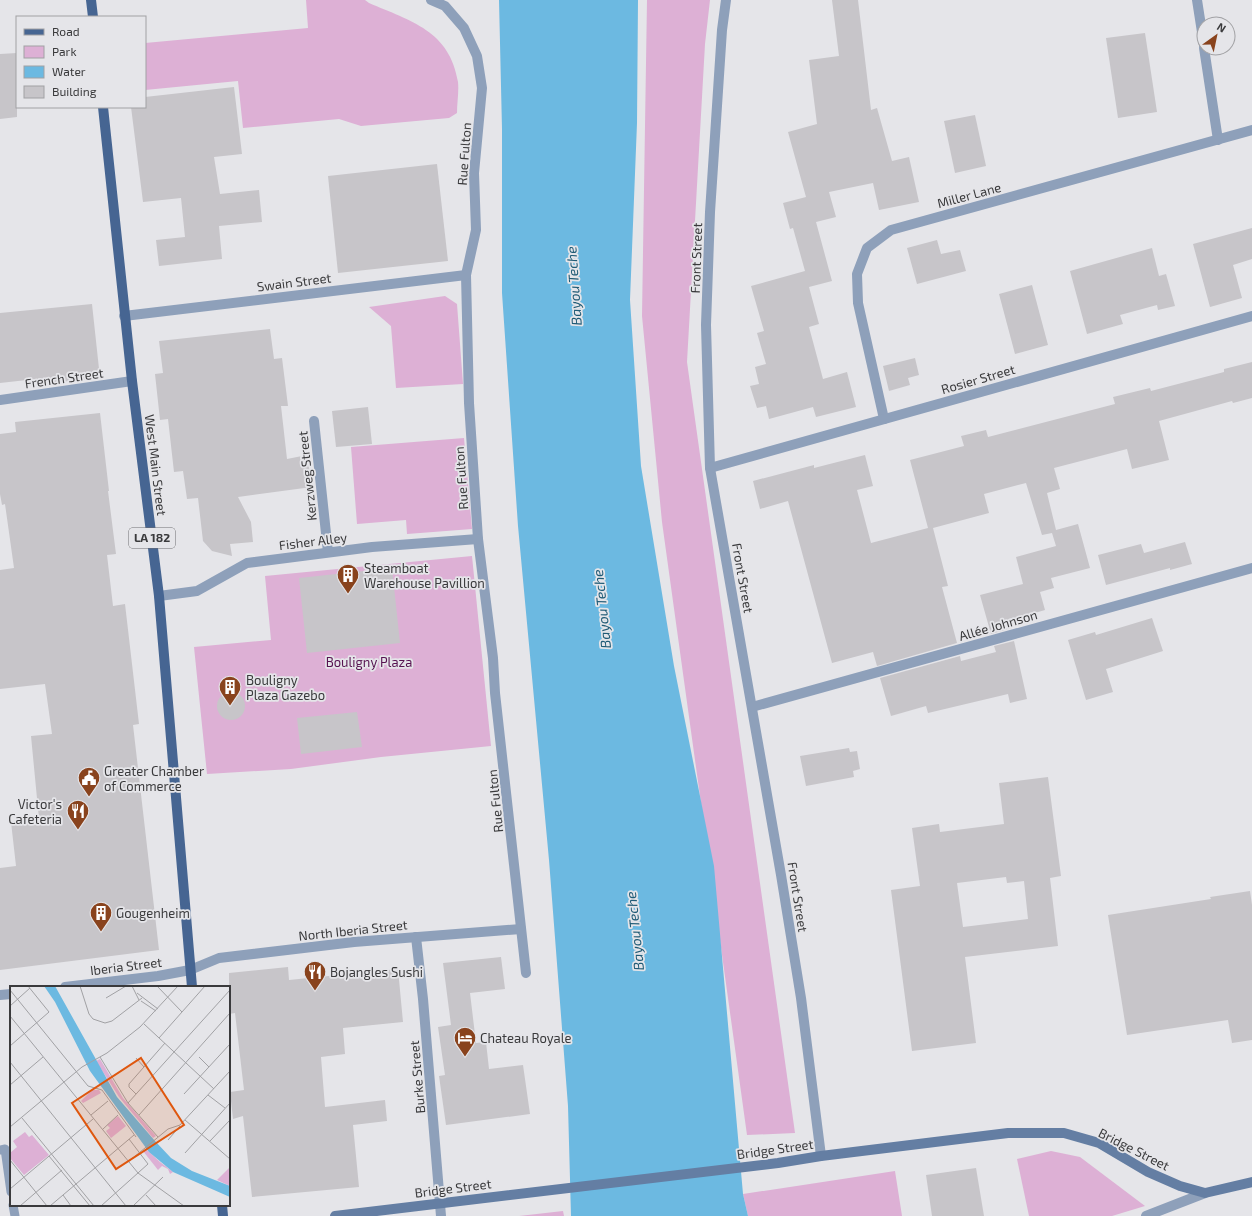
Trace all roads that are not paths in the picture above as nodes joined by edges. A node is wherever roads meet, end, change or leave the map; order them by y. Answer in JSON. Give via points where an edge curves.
{"nodes":[{"id":1,"x":91,"y":0,"type":"edge"},
{"id":2,"x":431,"y":0,"type":"edge"},
{"id":3,"x":726,"y":0,"type":"edge"},
{"id":4,"x":1198,"y":0,"type":"edge"},
{"id":5,"x":93,"y":16,"type":"edge"},
{"id":6,"x":1200,"y":16,"type":"edge"},
{"id":7,"x":1205,"y":56,"type":"edge"},
{"id":8,"x":103,"y":108,"type":"edge"},
{"id":9,"x":1252,"y":130,"type":"edge"},
{"id":10,"x":1218,"y":140,"type":"junction"},
{"id":11,"x":466,"y":275,"type":"junction"},
{"id":12,"x":124,"y":316,"type":"junction"},
{"id":13,"x":1252,"y":316,"type":"edge"},
{"id":14,"x":132,"y":381,"type":"junction"},
{"id":15,"x":0,"y":400,"type":"edge"},
{"id":16,"x":884,"y":419,"type":"junction"},
{"id":17,"x":314,"y":421,"type":"dead end"},
{"id":18,"x":710,"y":468,"type":"junction"},
{"id":19,"x":478,"y":540,"type":"junction"},
{"id":20,"x":328,"y":552,"type":"junction"},
{"id":21,"x":1252,"y":568,"type":"edge"},
{"id":22,"x":159,"y":596,"type":"junction"},
{"id":23,"x":752,"y":707,"type":"junction"},
{"id":24,"x":521,"y":929,"type":"junction"},
{"id":25,"x":416,"y":937,"type":"junction"},
{"id":26,"x":190,"y":970,"type":"junction"},
{"id":27,"x":526,"y":973,"type":"dead end"},
{"id":28,"x":73,"y":986,"type":"edge"},
{"id":29,"x":192,"y":986,"type":"edge"},
{"id":30,"x":10,"y":994,"type":"edge"},
{"id":31,"x":0,"y":995,"type":"edge"},
{"id":32,"x":0,"y":1150,"type":"edge"},
{"id":33,"x":820,"y":1156,"type":"junction"},
{"id":34,"x":1252,"y":1182,"type":"edge"},
{"id":35,"x":10,"y":1185,"type":"edge"},
{"id":36,"x":1205,"y":1193,"type":"junction"},
{"id":37,"x":440,"y":1203,"type":"junction"},
{"id":38,"x":13,"y":1206,"type":"edge"},
{"id":39,"x":222,"y":1206,"type":"edge"},
{"id":40,"x":15,"y":1216,"type":"edge"},
{"id":41,"x":223,"y":1216,"type":"edge"},
{"id":42,"x":336,"y":1216,"type":"edge"},
{"id":43,"x":442,"y":1216,"type":"edge"},
{"id":44,"x":1146,"y":1216,"type":"edge"}],
"edges":[{"from":1,"to":5,"type":"main road"},
{"from":2,"to":11,"type":"street","name":"Rue Fulton","via":[[445,6],[464,28],[477,56],[482,88],[474,173],[476,230]]},
{"from":3,"to":18,"type":"street","name":"Front Street","via":[[710,212],[707,310]]},
{"from":4,"to":6,"type":"street"},
{"from":7,"to":10,"type":"street"},
{"from":8,"to":12,"type":"main road","name":"West Main Street","number":"LA 182"},
{"from":9,"to":10,"type":"street","name":"Miller Lane"},
{"from":10,"to":16,"type":"street","name":"Miller Lane","via":[[891,230],[867,248],[857,274],[858,303]]},
{"from":11,"to":12,"type":"street","name":"Swain Street"},
{"from":11,"to":19,"type":"street","name":"Rue Fulton","via":[[469,403]]},
{"from":12,"to":14,"type":"main road","name":"West Main Street","number":"LA 182"},
{"from":13,"to":16,"type":"street","name":"Rosier Street"},
{"from":14,"to":15,"type":"street","name":"French Street"},
{"from":14,"to":22,"type":"main road","name":"West Main Street","number":"LA 182"},
{"from":16,"to":18,"type":"street","name":"Rosier Street"},
{"from":17,"to":20,"type":"street","name":"Kerzweg Street"},
{"from":18,"to":23,"type":"street","name":"Front Street"},
{"from":19,"to":20,"type":"street","name":"Fisher Alley"},
{"from":19,"to":24,"type":"street","name":"Rue Fulton"},
{"from":20,"to":22,"type":"street","name":"Fisher Alley","via":[[247,563],[197,591]]},
{"from":21,"to":23,"type":"street","name":"Allée Johnson"},
{"from":22,"to":26,"type":"main road","name":"West Main Street","number":"LA 182"},
{"from":23,"to":33,"type":"street","name":"Front Street","via":[[801,998]]},
{"from":24,"to":25,"type":"street","name":"North Iberia Street"},
{"from":24,"to":27,"type":"street","name":"Rue Fulton"},
{"from":25,"to":26,"type":"street","name":"North Iberia Street","via":[[219,958]]},
{"from":25,"to":37,"type":"street","name":"Burke Street"},
{"from":26,"to":28,"type":"street","name":"Iberia Street"},
{"from":26,"to":29,"type":"main road","number":"LA 182"},
{"from":30,"to":31,"type":"street"},
{"from":32,"to":35,"type":"lane","via":[[5,1149]]},
{"from":33,"to":36,"type":"main road","name":"Bridge Street","via":[[1008,1133],[1064,1133],[1099,1143],[1148,1172],[1180,1186]]},
{"from":33,"to":37,"type":"main road","name":"Bridge Street"},
{"from":34,"to":36,"type":"main road"},
{"from":36,"to":44,"type":"street"},
{"from":37,"to":42,"type":"main road","name":"Bridge Street"},
{"from":37,"to":43,"type":"street","name":"Burke Street"},
{"from":38,"to":40,"type":"lane"},
{"from":39,"to":41,"type":"main road"}]}
